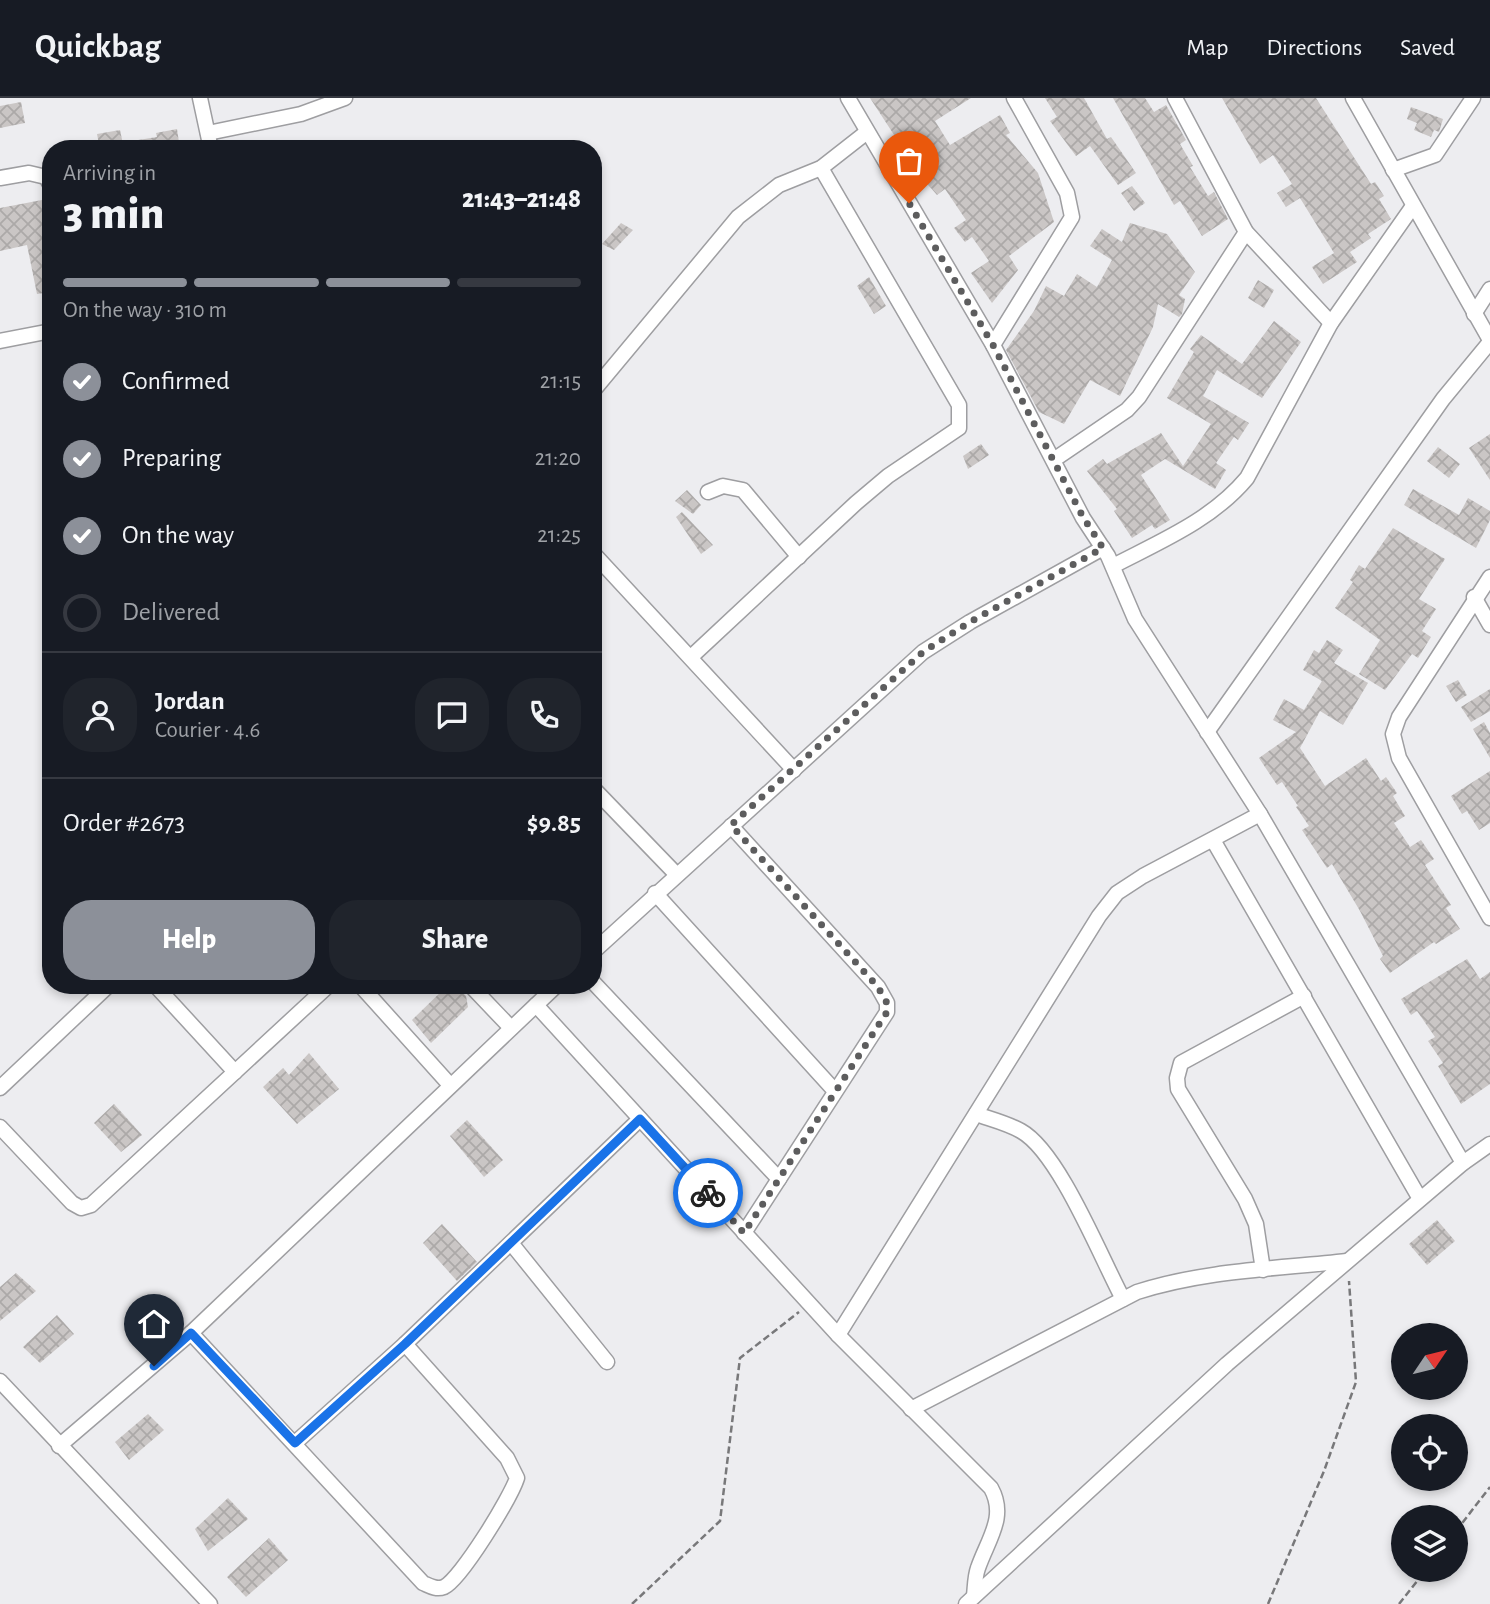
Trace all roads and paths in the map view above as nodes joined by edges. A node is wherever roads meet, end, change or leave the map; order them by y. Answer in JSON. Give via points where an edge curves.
{"nodes":[{"id":1,"x":200,"y":98,"type":"edge"},
{"id":2,"x":345,"y":98,"type":"edge"},
{"id":3,"x":848,"y":98,"type":"edge"},
{"id":4,"x":1014,"y":98,"type":"edge"},
{"id":5,"x":1175,"y":98,"type":"edge"},
{"id":6,"x":1353,"y":98,"type":"edge"},
{"id":7,"x":1473,"y":98,"type":"edge"},
{"id":8,"x":867,"y":132,"type":"junction"},
{"id":9,"x":208,"y":133,"type":"junction"},
{"id":10,"x":209,"y":140,"type":"edge"},
{"id":11,"x":821,"y":168,"type":"junction"},
{"id":12,"x":1393,"y":170,"type":"junction"},
{"id":13,"x":42,"y":176,"type":"edge"},
{"id":14,"x":0,"y":178,"type":"edge"},
{"id":15,"x":1413,"y":206,"type":"junction"},
{"id":16,"x":1246,"y":232,"type":"junction"},
{"id":17,"x":1490,"y":289,"type":"edge"},
{"id":18,"x":1474,"y":314,"type":"junction"},
{"id":19,"x":1331,"y":323,"type":"junction"},
{"id":20,"x":42,"y":333,"type":"edge"},
{"id":21,"x":0,"y":341,"type":"edge"},
{"id":22,"x":1490,"y":341,"type":"edge"},
{"id":23,"x":993,"y":345,"type":"junction"},
{"id":24,"x":602,"y":380,"type":"edge"},
{"id":25,"x":1055,"y":459,"type":"junction"},
{"id":26,"x":708,"y":492,"type":"dead end"},
{"id":27,"x":1103,"y":548,"type":"junction"},
{"id":28,"x":799,"y":557,"type":"junction"},
{"id":29,"x":602,"y":563,"type":"edge"},
{"id":30,"x":1113,"y":566,"type":"junction"},
{"id":31,"x":1490,"y":577,"type":"edge"},
{"id":32,"x":1474,"y":597,"type":"junction"},
{"id":33,"x":1490,"y":625,"type":"edge"},
{"id":34,"x":691,"y":657,"type":"junction"},
{"id":35,"x":1207,"y":732,"type":"junction"},
{"id":36,"x":794,"y":770,"type":"junction"},
{"id":37,"x":602,"y":797,"type":"edge"},
{"id":38,"x":1260,"y":814,"type":"junction"},
{"id":39,"x":731,"y":825,"type":"junction"},
{"id":40,"x":1213,"y":839,"type":"junction"},
{"id":41,"x":676,"y":874,"type":"junction"},
{"id":42,"x":655,"y":893,"type":"junction"},
{"id":43,"x":1490,"y":918,"type":"edge"},
{"id":44,"x":602,"y":943,"type":"edge"},
{"id":45,"x":602,"y":992,"type":"edge"},
{"id":46,"x":99,"y":994,"type":"edge"},
{"id":47,"x":163,"y":994,"type":"edge"},
{"id":48,"x":319,"y":994,"type":"edge"},
{"id":49,"x":368,"y":994,"type":"edge"},
{"id":50,"x":479,"y":994,"type":"edge"},
{"id":51,"x":548,"y":994,"type":"edge"},
{"id":52,"x":1304,"y":996,"type":"junction"},
{"id":53,"x":536,"y":1005,"type":"junction"},
{"id":54,"x":511,"y":1028,"type":"junction"},
{"id":55,"x":235,"y":1072,"type":"junction"},
{"id":56,"x":450,"y":1085,"type":"junction"},
{"id":57,"x":0,"y":1088,"type":"edge"},
{"id":58,"x":835,"y":1090,"type":"junction"},
{"id":59,"x":976,"y":1114,"type":"junction"},
{"id":60,"x":640,"y":1119,"type":"junction"},
{"id":61,"x":0,"y":1127,"type":"edge"},
{"id":62,"x":1490,"y":1144,"type":"edge"},
{"id":63,"x":1462,"y":1163,"type":"junction"},
{"id":64,"x":779,"y":1179,"type":"junction"},
{"id":65,"x":1420,"y":1199,"type":"junction"},
{"id":66,"x":744,"y":1233,"type":"junction"},
{"id":67,"x":510,"y":1243,"type":"junction"},
{"id":68,"x":1348,"y":1261,"type":"junction"},
{"id":69,"x":1263,"y":1270,"type":"junction"},
{"id":70,"x":1123,"y":1300,"type":"junction"},
{"id":71,"x":810,"y":1304,"type":"junction"},
{"id":72,"x":191,"y":1333,"type":"junction"},
{"id":73,"x":838,"y":1335,"type":"junction"},
{"id":74,"x":405,"y":1344,"type":"junction"},
{"id":75,"x":607,"y":1362,"type":"dead end"},
{"id":76,"x":0,"y":1381,"type":"edge"},
{"id":77,"x":911,"y":1409,"type":"junction"},
{"id":78,"x":295,"y":1443,"type":"junction"},
{"id":79,"x":59,"y":1446,"type":"junction"},
{"id":80,"x":1490,"y":1487,"type":"edge"},
{"id":81,"x":1468,"y":1515,"type":"edge"},
{"id":82,"x":1416,"y":1582,"type":"edge"},
{"id":83,"x":970,"y":1600,"type":"edge"},
{"id":84,"x":210,"y":1604,"type":"edge"},
{"id":85,"x":632,"y":1604,"type":"edge"},
{"id":86,"x":1268,"y":1604,"type":"edge"},
{"id":87,"x":1399,"y":1604,"type":"edge"}],
"edges":[{"from":1,"to":9,"type":"street"},
{"from":2,"to":9,"type":"street","via":[[301,114]]},
{"from":3,"to":8,"type":"street"},
{"from":4,"to":23,"type":"street","via":[[1067,193],[1072,217]]},
{"from":5,"to":16,"type":"street"},
{"from":6,"to":12,"type":"street"},
{"from":7,"to":12,"type":"street","via":[[1434,155]]},
{"from":8,"to":11,"type":"street"},
{"from":8,"to":23,"type":"street"},
{"from":9,"to":10,"type":"street"},
{"from":11,"to":24,"type":"street","via":[[779,185],[738,217]]},
{"from":11,"to":28,"type":"street","via":[[961,416],[959,428],[888,476]]},
{"from":12,"to":15,"type":"street"},
{"from":13,"to":14,"type":"street","via":[[29,173]]},
{"from":15,"to":18,"type":"street"},
{"from":15,"to":19,"type":"street"},
{"from":16,"to":19,"type":"street"},
{"from":16,"to":25,"type":"street","via":[[1139,397]]},
{"from":17,"to":18,"type":"street"},
{"from":18,"to":22,"type":"street"},
{"from":19,"to":30,"type":"street","via":[[1247,478],[1230,498],[1207,516]]},
{"from":20,"to":21,"type":"street"},
{"from":22,"to":35,"type":"street","via":[[1443,399]]},
{"from":23,"to":25,"type":"street"},
{"from":25,"to":27,"type":"street"},
{"from":26,"to":28,"type":"street","via":[[723,486],[743,489]]},
{"from":27,"to":30,"type":"street"},
{"from":27,"to":36,"type":"street","via":[[923,652]]},
{"from":28,"to":34,"type":"street"},
{"from":29,"to":34,"type":"street"},
{"from":30,"to":35,"type":"street","via":[[1135,619]]},
{"from":31,"to":32,"type":"street"},
{"from":32,"to":33,"type":"street"},
{"from":32,"to":43,"type":"street","via":[[1393,734],[1399,758]]},
{"from":34,"to":36,"type":"street"},
{"from":35,"to":38,"type":"street"},
{"from":36,"to":39,"type":"street"},
{"from":37,"to":41,"type":"street"},
{"from":38,"to":40,"type":"street"},
{"from":38,"to":63,"type":"street"},
{"from":39,"to":41,"type":"street"},
{"from":39,"to":58,"type":"street","via":[[878,987],[887,1003],[887,1012]]},
{"from":40,"to":52,"type":"street"},
{"from":40,"to":59,"type":"street","via":[[1117,893]]},
{"from":41,"to":42,"type":"street"},
{"from":42,"to":44,"type":"street"},
{"from":42,"to":58,"type":"street"},
{"from":45,"to":64,"type":"street"},
{"from":46,"to":57,"type":"street"},
{"from":47,"to":55,"type":"street"},
{"from":48,"to":55,"type":"street"},
{"from":49,"to":56,"type":"street"},
{"from":50,"to":54,"type":"street"},
{"from":51,"to":53,"type":"street"},
{"from":52,"to":65,"type":"street"},
{"from":52,"to":69,"type":"street","via":[[1181,1063],[1177,1078],[1178,1089],[1245,1199],[1256,1224]]},
{"from":53,"to":54,"type":"street"},
{"from":53,"to":60,"type":"street"},
{"from":54,"to":56,"type":"street"},
{"from":55,"to":61,"type":"street","via":[[100,1199],[81,1208]]},
{"from":56,"to":72,"type":"street"},
{"from":58,"to":64,"type":"street"},
{"from":59,"to":70,"type":"street","via":[[1021,1130],[1036,1143],[1054,1166]]},
{"from":59,"to":73,"type":"street"},
{"from":60,"to":66,"type":"street"},
{"from":60,"to":67,"type":"street"},
{"from":62,"to":63,"type":"street"},
{"from":63,"to":65,"type":"street"},
{"from":64,"to":66,"type":"street"},
{"from":65,"to":68,"type":"street"},
{"from":66,"to":71,"type":"street"},
{"from":67,"to":74,"type":"street"},
{"from":67,"to":75,"type":"street"},
{"from":68,"to":69,"type":"street"},
{"from":68,"to":83,"type":"street","via":[[1227,1364]]},
{"from":68,"to":86,"type":"path","via":[[1356,1382]]},
{"from":69,"to":70,"type":"street","via":[[1176,1280]]},
{"from":70,"to":77,"type":"street"},
{"from":71,"to":73,"type":"street"},
{"from":71,"to":85,"type":"path","via":[[740,1358],[720,1521]]},
{"from":72,"to":78,"type":"street"},
{"from":72,"to":79,"type":"street"},
{"from":73,"to":77,"type":"street"},
{"from":74,"to":78,"type":"street"},
{"from":74,"to":78,"type":"street","via":[[507,1458],[517,1478],[508,1500],[444,1587],[435,1589],[423,1583]]},
{"from":76,"to":79,"type":"street"},
{"from":77,"to":83,"type":"street","via":[[972,1467],[998,1501],[998,1518]]},
{"from":79,"to":84,"type":"street"},
{"from":80,"to":81,"type":"path"},
{"from":82,"to":87,"type":"path"}]}
